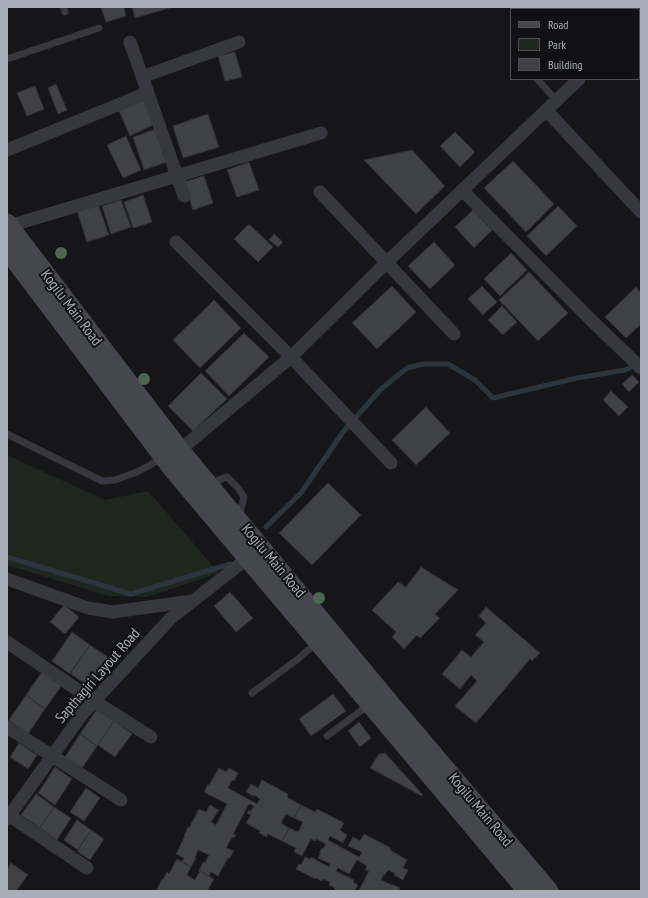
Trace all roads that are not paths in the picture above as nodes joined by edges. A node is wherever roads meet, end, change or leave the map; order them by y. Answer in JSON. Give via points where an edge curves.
{"nodes":[{"id":1,"x":99,"y":28,"type":"dead end"},
{"id":2,"x":130,"y":42,"type":"dead end"},
{"id":3,"x":239,"y":42,"type":"dead end"},
{"id":4,"x":7,"y":59,"type":"edge"},
{"id":5,"x":142,"y":77,"type":"junction"},
{"id":6,"x":539,"y":80,"type":"edge"},
{"id":7,"x":578,"y":80,"type":"edge"},
{"id":8,"x":147,"y":93,"type":"junction"},
{"id":9,"x":556,"y":100,"type":"junction"},
{"id":10,"x":546,"y":110,"type":"junction"},
{"id":11,"x":321,"y":133,"type":"dead end"},
{"id":12,"x":7,"y":150,"type":"edge"},
{"id":13,"x":177,"y":176,"type":"junction"},
{"id":14,"x":462,"y":190,"type":"junction"},
{"id":15,"x":320,"y":192,"type":"dead end"},
{"id":16,"x":184,"y":196,"type":"dead end"},
{"id":17,"x":641,"y":212,"type":"edge"},
{"id":18,"x":8,"y":225,"type":"edge"},
{"id":19,"x":176,"y":242,"type":"dead end"},
{"id":20,"x":7,"y":250,"type":"edge"},
{"id":21,"x":386,"y":263,"type":"junction"},
{"id":22,"x":454,"y":334,"type":"dead end"},
{"id":23,"x":291,"y":358,"type":"junction"},
{"id":24,"x":641,"y":368,"type":"edge"},
{"id":25,"x":7,"y":434,"type":"edge"},
{"id":26,"x":172,"y":453,"type":"junction"},
{"id":27,"x":391,"y":463,"type":"dead end"},
{"id":28,"x":254,"y":553,"type":"junction"},
{"id":29,"x":7,"y":579,"type":"edge"},
{"id":30,"x":194,"y":600,"type":"junction"},
{"id":31,"x":318,"y":641,"type":"junction"},
{"id":32,"x":7,"y":642,"type":"edge"},
{"id":33,"x":252,"y":693,"type":"dead end"},
{"id":34,"x":94,"y":701,"type":"junction"},
{"id":35,"x":370,"y":704,"type":"junction"},
{"id":36,"x":7,"y":727,"type":"edge"},
{"id":37,"x":151,"y":736,"type":"dead end"},
{"id":38,"x":327,"y":736,"type":"dead end"},
{"id":39,"x":52,"y":756,"type":"junction"},
{"id":40,"x":121,"y":800,"type":"dead end"},
{"id":41,"x":8,"y":816,"type":"edge"},
{"id":42,"x":87,"y":868,"type":"dead end"},
{"id":43,"x":524,"y":879,"type":"edge"},
{"id":44,"x":549,"y":891,"type":"edge"}],
"edges":[{"from":1,"to":4,"type":"lane"},
{"from":2,"to":5,"type":"street"},
{"from":3,"to":5,"type":"street"},
{"from":5,"to":8,"type":"street"},
{"from":6,"to":9,"type":"lane"},
{"from":7,"to":9,"type":"street"},
{"from":8,"to":12,"type":"street"},
{"from":8,"to":13,"type":"street"},
{"from":9,"to":10,"type":"street"},
{"from":10,"to":14,"type":"street"},
{"from":10,"to":17,"type":"street"},
{"from":11,"to":13,"type":"street"},
{"from":13,"to":16,"type":"street"},
{"from":13,"to":18,"type":"street"},
{"from":14,"to":21,"type":"street"},
{"from":14,"to":24,"type":"street"},
{"from":15,"to":21,"type":"street"},
{"from":18,"to":26,"type":"main road","name":"Kogilu Main Road"},
{"from":19,"to":23,"type":"street"},
{"from":20,"to":26,"type":"main road","name":"Kogilu Main Road"},
{"from":21,"to":22,"type":"street"},
{"from":21,"to":23,"type":"street"},
{"from":23,"to":26,"type":"street"},
{"from":23,"to":27,"type":"street"},
{"from":25,"to":26,"type":"lane","via":[[102,480],[115,480],[137,472]]},
{"from":26,"to":28,"type":"main road","name":"Kogilu Main Road","via":[[208,485],[238,520]]},
{"from":26,"to":28,"type":"main road","name":"Kogilu Main Road","via":[[174,471]]},
{"from":28,"to":30,"type":"street","name":"Sapthagiri Layout Road"},
{"from":28,"to":31,"type":"main road","name":"Kogilu Main Road"},
{"from":28,"to":43,"type":"main road","name":"Kogilu Main Road"},
{"from":29,"to":30,"type":"street","name":"Sapthagiri Layout Road","via":[[88,608],[114,612]]},
{"from":30,"to":34,"type":"street","name":"Sapthagiri Layout Road","via":[[171,618]]},
{"from":31,"to":33,"type":"lane"},
{"from":31,"to":35,"type":"main road","name":"Kogilu Main Road"},
{"from":32,"to":34,"type":"street"},
{"from":34,"to":37,"type":"street"},
{"from":34,"to":39,"type":"street","name":"Sapthagiri Layout Road"},
{"from":35,"to":38,"type":"lane"},
{"from":35,"to":43,"type":"main road","name":"Kogilu Main Road"},
{"from":36,"to":39,"type":"street"},
{"from":39,"to":40,"type":"street"},
{"from":39,"to":41,"type":"street","name":"Sapthagiri Layout Road"},
{"from":41,"to":42,"type":"street"},
{"from":43,"to":44,"type":"main road","name":"Kogilu Main Road"}]}
